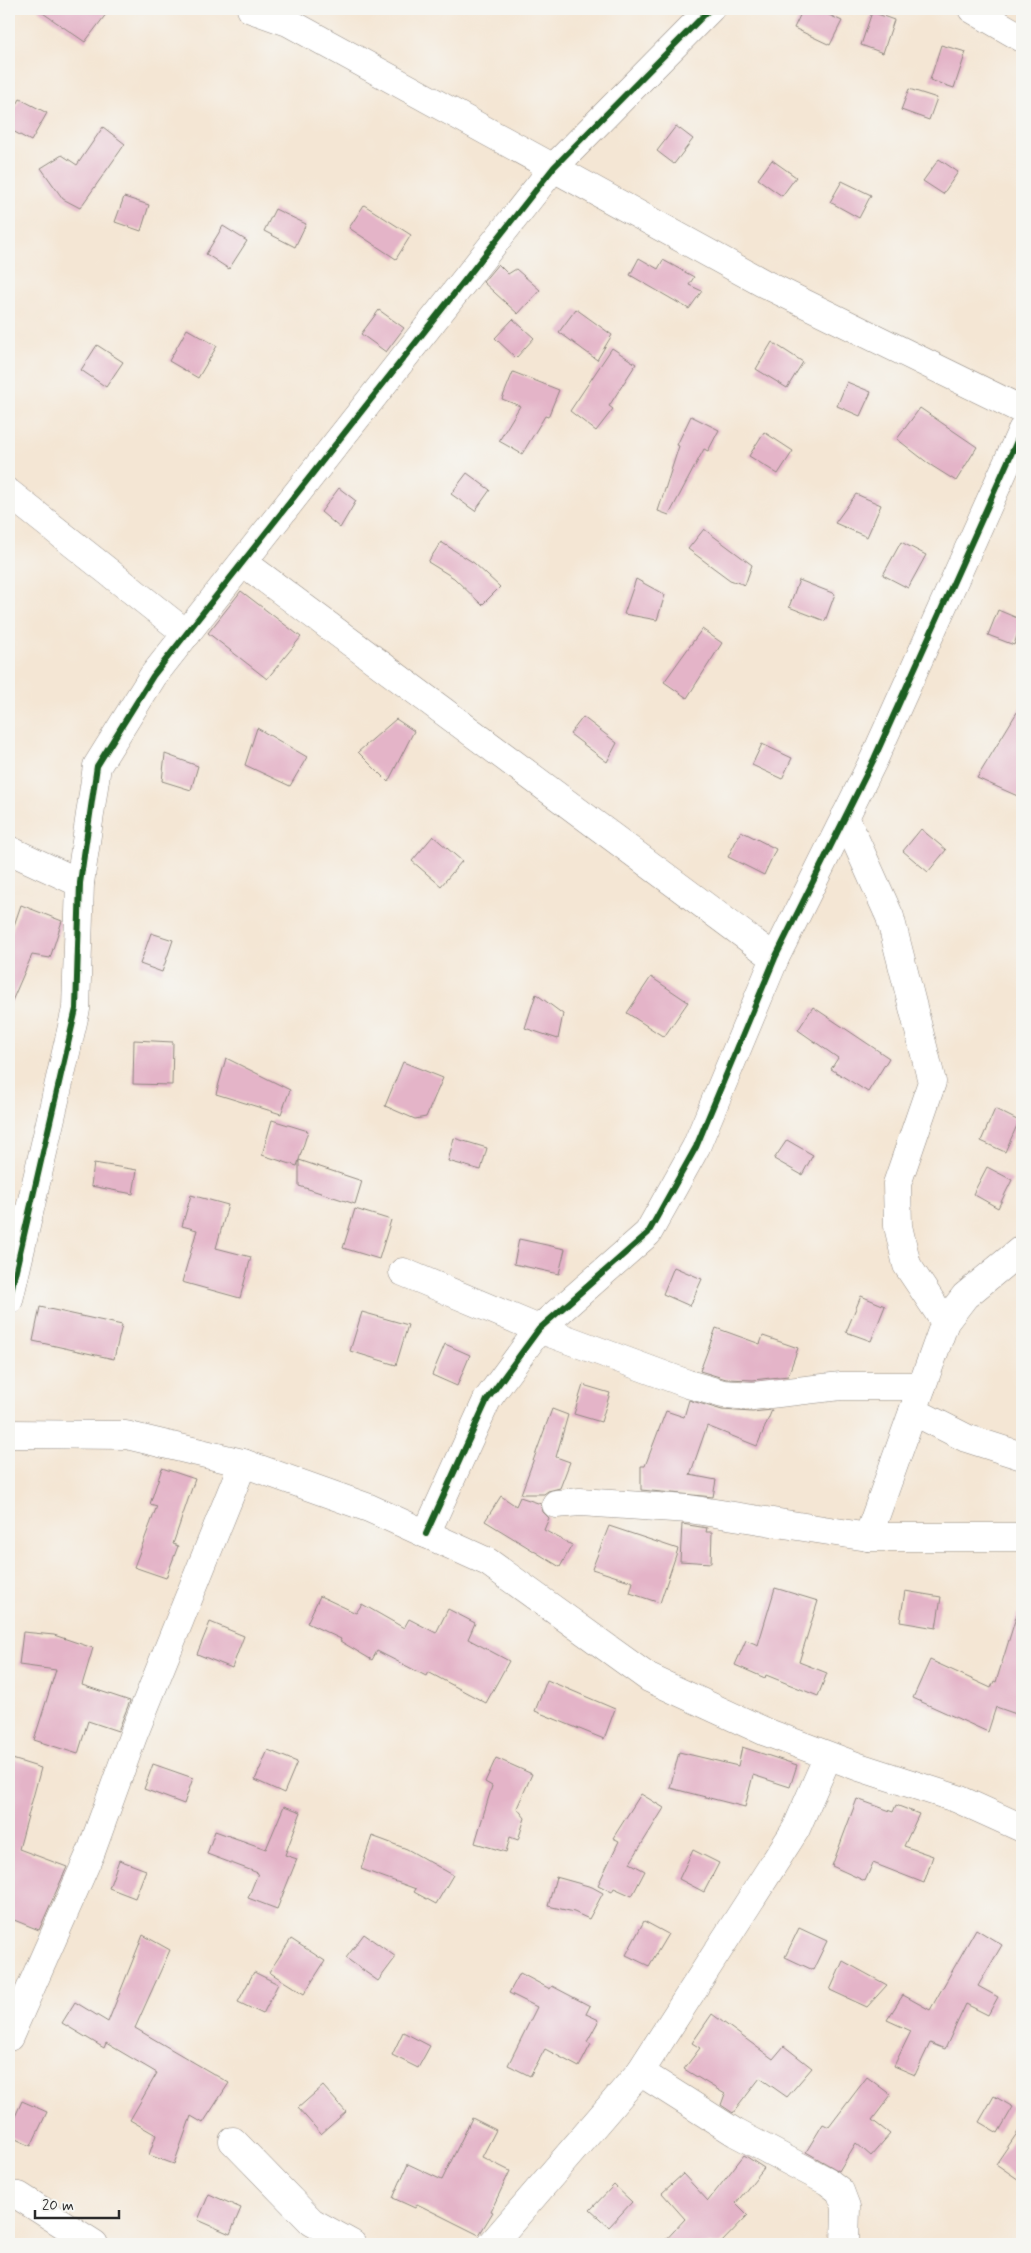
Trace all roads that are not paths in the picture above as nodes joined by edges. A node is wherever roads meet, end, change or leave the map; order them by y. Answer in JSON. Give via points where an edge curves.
{"nodes":[{"id":1,"x":251,"y":9,"type":"edge"},
{"id":2,"x":710,"y":9,"type":"edge"},
{"id":3,"x":972,"y":9,"type":"edge"},
{"id":4,"x":1022,"y":38,"type":"edge"},
{"id":5,"x":554,"y":167,"type":"junction"},
{"id":6,"x":1022,"y":410,"type":"edge"},
{"id":7,"x":1022,"y":430,"type":"edge"},
{"id":8,"x":9,"y":493,"type":"edge"},
{"id":9,"x":244,"y":563,"type":"junction"},
{"id":10,"x":187,"y":634,"type":"junction"},
{"id":11,"x":845,"y":818,"type":"junction"},
{"id":12,"x":9,"y":850,"type":"edge"},
{"id":13,"x":80,"y":882,"type":"junction"},
{"id":14,"x":774,"y":958,"type":"junction"},
{"id":15,"x":1022,"y":1249,"type":"edge"},
{"id":16,"x":403,"y":1272,"type":"dead end"},
{"id":17,"x":9,"y":1300,"type":"edge"},
{"id":18,"x":945,"y":1322,"type":"junction"},
{"id":19,"x":539,"y":1329,"type":"junction"},
{"id":20,"x":917,"y":1398,"type":"junction"},
{"id":21,"x":9,"y":1434,"type":"edge"},
{"id":22,"x":1022,"y":1456,"type":"edge"},
{"id":23,"x":243,"y":1463,"type":"junction"},
{"id":24,"x":556,"y":1504,"type":"dead end"},
{"id":25,"x":426,"y":1534,"type":"junction"},
{"id":26,"x":868,"y":1537,"type":"junction"},
{"id":27,"x":1022,"y":1538,"type":"edge"},
{"id":28,"x":828,"y":1756,"type":"junction"},
{"id":29,"x":1022,"y":1828,"type":"edge"},
{"id":30,"x":9,"y":2037,"type":"edge"},
{"id":31,"x":640,"y":2072,"type":"junction"},
{"id":32,"x":233,"y":2141,"type":"dead end"},
{"id":33,"x":9,"y":2195,"type":"edge"},
{"id":34,"x":94,"y":2244,"type":"edge"},
{"id":35,"x":352,"y":2244,"type":"edge"},
{"id":36,"x":492,"y":2244,"type":"edge"},
{"id":37,"x":845,"y":2244,"type":"edge"}],
"edges":[{"from":1,"to":5,"type":"street","via":[[288,22]]},
{"from":2,"to":5,"type":"street"},
{"from":3,"to":4,"type":"street"},
{"from":5,"to":6,"type":"street","via":[[763,283]]},
{"from":5,"to":9,"type":"street"},
{"from":7,"to":11,"type":"street"},
{"from":8,"to":10,"type":"street"},
{"from":9,"to":10,"type":"street"},
{"from":9,"to":14,"type":"street"},
{"from":10,"to":13,"type":"street","via":[[153,676],[97,766]]},
{"from":11,"to":14,"type":"street"},
{"from":11,"to":18,"type":"street","via":[[890,917],[932,1082],[897,1184],[898,1226],[907,1265]]},
{"from":12,"to":13,"type":"street"},
{"from":13,"to":17,"type":"street","via":[[76,1009]]},
{"from":14,"to":19,"type":"street","via":[[696,1147],[648,1233]]},
{"from":15,"to":18,"type":"street","via":[[965,1296]]},
{"from":16,"to":19,"type":"street"},
{"from":18,"to":20,"type":"street"},
{"from":19,"to":20,"type":"street","via":[[723,1394],[753,1396],[841,1386]]},
{"from":19,"to":25,"type":"street","via":[[487,1400]]},
{"from":20,"to":22,"type":"street","via":[[966,1438]]},
{"from":20,"to":26,"type":"street"},
{"from":21,"to":23,"type":"street","via":[[126,1436]]},
{"from":23,"to":25,"type":"street","via":[[368,1508]]},
{"from":23,"to":30,"type":"street","via":[[133,1736],[91,1852]]},
{"from":24,"to":26,"type":"street","via":[[580,1502],[689,1509]]},
{"from":25,"to":28,"type":"street","via":[[488,1562],[649,1678],[766,1732]]},
{"from":26,"to":27,"type":"street"},
{"from":28,"to":29,"type":"street","via":[[958,1799]]},
{"from":28,"to":31,"type":"street","via":[[796,1829]]},
{"from":31,"to":36,"type":"street"},
{"from":31,"to":37,"type":"street","via":[[736,2133],[840,2191],[846,2207]]},
{"from":32,"to":35,"type":"street","via":[[312,2222]]},
{"from":33,"to":34,"type":"street","via":[[20,2196]]}]}
